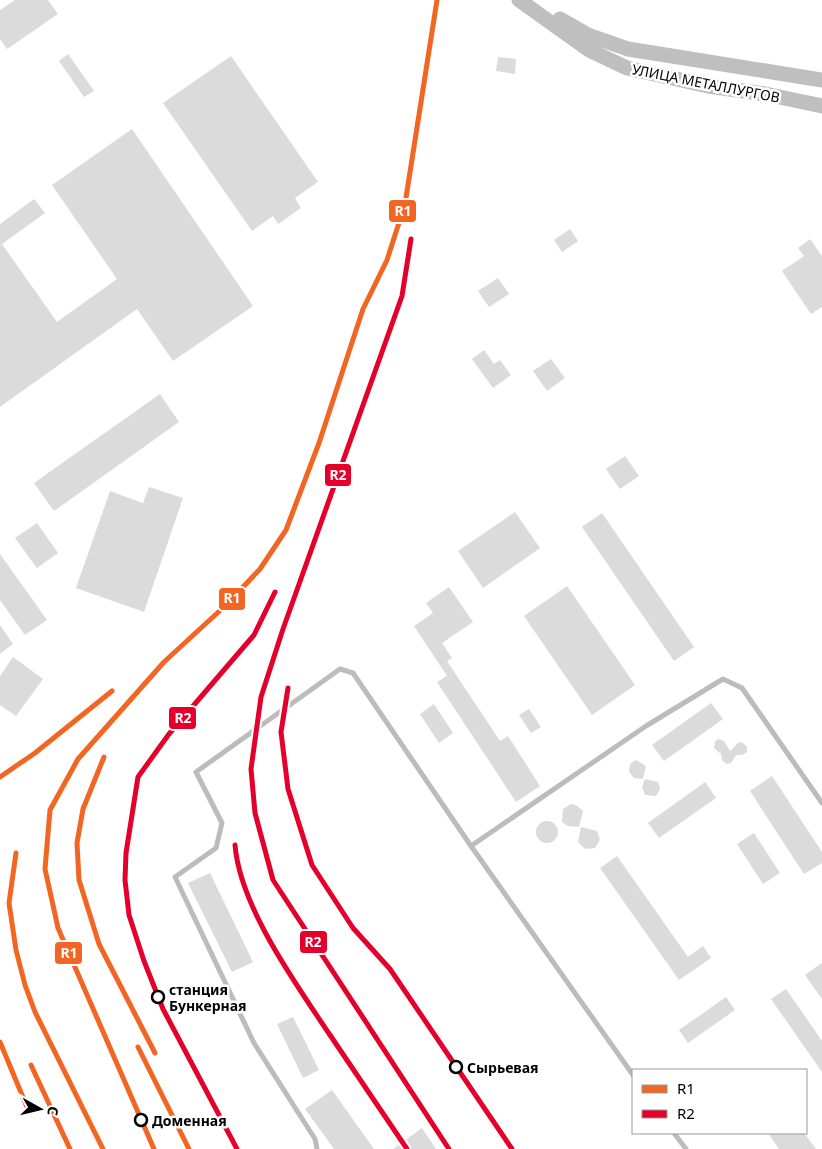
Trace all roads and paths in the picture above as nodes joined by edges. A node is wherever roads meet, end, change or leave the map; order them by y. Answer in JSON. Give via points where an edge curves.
{"nodes":[{"id":1,"x":521,"y":0,"type":"edge"},
{"id":2,"x":822,"y":80,"type":"edge"},
{"id":3,"x":822,"y":106,"type":"edge"},
{"id":4,"x":822,"y":804,"type":"edge"},
{"id":5,"x":471,"y":846,"type":"junction"},
{"id":6,"x":632,"y":1074,"type":"edge"},
{"id":7,"x":675,"y":1134,"type":"edge"},
{"id":8,"x":317,"y":1149,"type":"edge"},
{"id":9,"x":686,"y":1149,"type":"edge"}],
"edges":[{"from":1,"to":2,"type":"main road","name":"УЛИЦА МЕТАЛЛУРГОВ","via":[[588,34],[628,49]]},
{"from":1,"to":3,"type":"main road","name":"УЛИЦА МЕТАЛЛУРГОВ","via":[[589,50],[627,68]]},
{"from":4,"to":5,"type":"lane","via":[[742,688],[723,679],[646,726]]},
{"from":5,"to":6,"type":"lane"},
{"from":5,"to":8,"type":"lane","via":[[353,673],[340,669],[196,772],[222,823],[216,848],[175,877],[254,1044],[315,1139]]},
{"from":7,"to":9,"type":"lane"}]}
